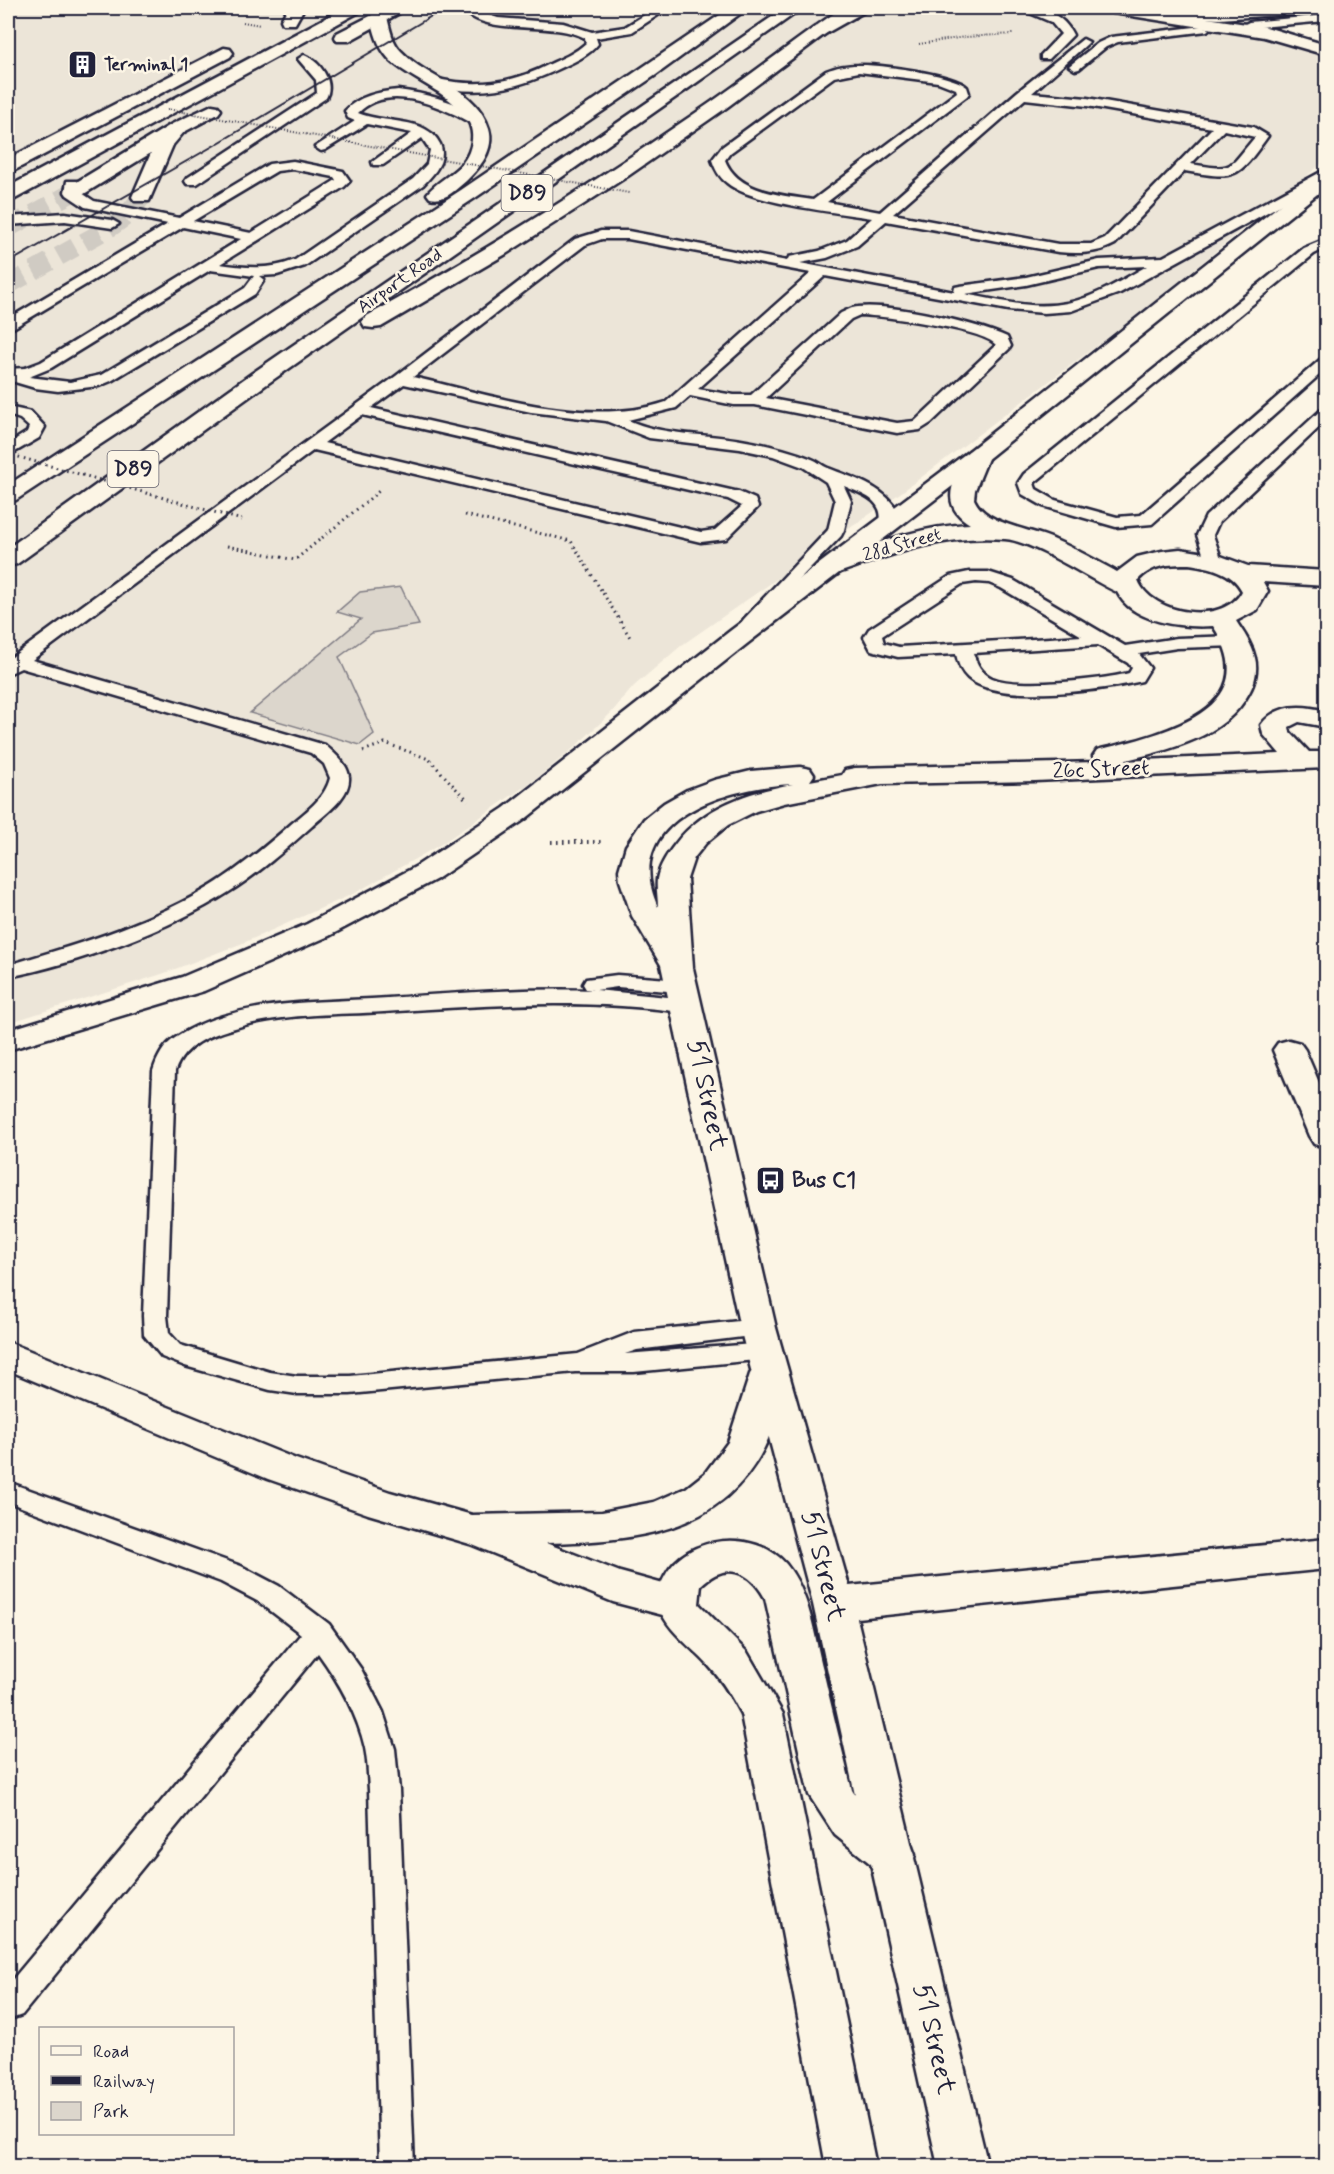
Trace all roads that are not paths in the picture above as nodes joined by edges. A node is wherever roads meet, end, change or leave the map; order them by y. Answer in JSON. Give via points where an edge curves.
{"nodes":[{"id":1,"x":314,"y":8,"type":"edge"},
{"id":2,"x":355,"y":8,"type":"edge"},
{"id":3,"x":397,"y":8,"type":"edge"},
{"id":4,"x":475,"y":8,"type":"edge"},
{"id":5,"x":663,"y":8,"type":"edge"},
{"id":6,"x":740,"y":8,"type":"edge"},
{"id":7,"x":795,"y":8,"type":"edge"},
{"id":8,"x":852,"y":8,"type":"edge"},
{"id":9,"x":865,"y":8,"type":"edge"},
{"id":10,"x":1024,"y":8,"type":"edge"},
{"id":11,"x":1118,"y":8,"type":"edge"},
{"id":12,"x":1305,"y":8,"type":"edge"},
{"id":13,"x":700,"y":15,"type":"dead end"},
{"id":14,"x":380,"y":17,"type":"junction"},
{"id":15,"x":287,"y":18,"type":"edge"},
{"id":16,"x":1326,"y":18,"type":"edge"},
{"id":17,"x":1249,"y":25,"type":"dead end"},
{"id":18,"x":1203,"y":29,"type":"dead end"},
{"id":19,"x":590,"y":36,"type":"junction"},
{"id":20,"x":807,"y":38,"type":"junction"},
{"id":21,"x":1062,"y":41,"type":"junction"},
{"id":22,"x":1083,"y":42,"type":"junction"},
{"id":23,"x":1102,"y":45,"type":"junction"},
{"id":24,"x":235,"y":48,"type":"dead end"},
{"id":25,"x":1326,"y":50,"type":"edge"},
{"id":26,"x":304,"y":58,"type":"junction"},
{"id":27,"x":285,"y":69,"type":"dead end"},
{"id":28,"x":417,"y":72,"type":"junction"},
{"id":29,"x":1045,"y":75,"type":"junction"},
{"id":30,"x":532,"y":79,"type":"junction"},
{"id":31,"x":433,"y":82,"type":"junction"},
{"id":32,"x":1021,"y":95,"type":"junction"},
{"id":33,"x":227,"y":101,"type":"dead end"},
{"id":34,"x":590,"y":111,"type":"junction"},
{"id":35,"x":365,"y":120,"type":"junction"},
{"id":36,"x":478,"y":121,"type":"junction"},
{"id":37,"x":1221,"y":126,"type":"junction"},
{"id":38,"x":178,"y":128,"type":"junction"},
{"id":39,"x":422,"y":132,"type":"junction"},
{"id":40,"x":106,"y":142,"type":"junction"},
{"id":41,"x":321,"y":147,"type":"dead end"},
{"id":42,"x":378,"y":162,"type":"dead end"},
{"id":43,"x":8,"y":166,"type":"edge"},
{"id":44,"x":1183,"y":167,"type":"junction"},
{"id":45,"x":1326,"y":177,"type":"edge"},
{"id":46,"x":192,"y":181,"type":"dead end"},
{"id":47,"x":75,"y":187,"type":"junction"},
{"id":48,"x":8,"y":195,"type":"edge"},
{"id":49,"x":142,"y":197,"type":"tunnel mouth"},
{"id":50,"x":816,"y":204,"type":"junction"},
{"id":51,"x":883,"y":216,"type":"junction"},
{"id":52,"x":8,"y":221,"type":"edge"},
{"id":53,"x":181,"y":223,"type":"junction"},
{"id":54,"x":164,"y":233,"type":"junction"},
{"id":55,"x":252,"y":237,"type":"junction"},
{"id":56,"x":852,"y":243,"type":"junction"},
{"id":57,"x":1326,"y":243,"type":"edge"},
{"id":58,"x":1058,"y":248,"type":"junction"},
{"id":59,"x":1166,"y":261,"type":"junction"},
{"id":60,"x":782,"y":262,"type":"junction"},
{"id":61,"x":207,"y":266,"type":"junction"},
{"id":62,"x":356,"y":269,"type":"junction"},
{"id":63,"x":823,"y":270,"type":"junction"},
{"id":64,"x":1056,"y":273,"type":"junction"},
{"id":65,"x":257,"y":280,"type":"dead end"},
{"id":66,"x":872,"y":280,"type":"junction"},
{"id":67,"x":935,"y":292,"type":"junction"},
{"id":68,"x":8,"y":325,"type":"edge"},
{"id":69,"x":1326,"y":362,"type":"edge"},
{"id":70,"x":8,"y":374,"type":"edge"},
{"id":71,"x":259,"y":379,"type":"junction"},
{"id":72,"x":401,"y":379,"type":"junction"},
{"id":73,"x":690,"y":387,"type":"junction"},
{"id":74,"x":28,"y":400,"type":"dead end"},
{"id":75,"x":755,"y":400,"type":"junction"},
{"id":76,"x":671,"y":405,"type":"junction"},
{"id":77,"x":8,"y":411,"type":"edge"},
{"id":78,"x":358,"y":411,"type":"junction"},
{"id":79,"x":1326,"y":413,"type":"edge"},
{"id":80,"x":608,"y":417,"type":"junction"},
{"id":81,"x":705,"y":438,"type":"junction"},
{"id":82,"x":312,"y":445,"type":"junction"},
{"id":83,"x":8,"y":453,"type":"edge"},
{"id":84,"x":977,"y":456,"type":"junction"},
{"id":85,"x":828,"y":473,"type":"junction"},
{"id":86,"x":8,"y":495,"type":"edge"},
{"id":87,"x":888,"y":524,"type":"junction"},
{"id":88,"x":1010,"y":533,"type":"junction"},
{"id":89,"x":1044,"y":544,"type":"junction"},
{"id":90,"x":1164,"y":558,"type":"junction"},
{"id":91,"x":8,"y":559,"type":"edge"},
{"id":92,"x":1213,"y":561,"type":"junction"},
{"id":93,"x":832,"y":567,"type":"junction"},
{"id":94,"x":1241,"y":573,"type":"junction"},
{"id":95,"x":1326,"y":578,"type":"edge"},
{"id":96,"x":1125,"y":586,"type":"junction"},
{"id":97,"x":1326,"y":588,"type":"edge"},
{"id":98,"x":1251,"y":603,"type":"junction"},
{"id":99,"x":1220,"y":617,"type":"junction"},
{"id":100,"x":739,"y":637,"type":"junction"},
{"id":101,"x":1100,"y":640,"type":"junction"},
{"id":102,"x":1236,"y":641,"type":"junction"},
{"id":103,"x":963,"y":649,"type":"junction"},
{"id":104,"x":1121,"y":652,"type":"junction"},
{"id":105,"x":13,"y":665,"type":"edge"},
{"id":106,"x":1326,"y":719,"type":"edge"},
{"id":107,"x":1315,"y":761,"type":"edge"},
{"id":108,"x":1035,"y":773,"type":"junction"},
{"id":109,"x":876,"y":777,"type":"junction"},
{"id":110,"x":8,"y":971,"type":"edge"},
{"id":111,"x":193,"y":984,"type":"junction"},
{"id":112,"x":682,"y":987,"type":"junction"},
{"id":113,"x":8,"y":1040,"type":"edge"},
{"id":114,"x":1288,"y":1050,"type":"dead end"},
{"id":115,"x":8,"y":1059,"type":"edge"},
{"id":116,"x":1326,"y":1136,"type":"edge"},
{"id":117,"x":764,"y":1351,"type":"junction"},
{"id":118,"x":8,"y":1355,"type":"edge"},
{"id":119,"x":8,"y":1492,"type":"edge"},
{"id":120,"x":472,"y":1530,"type":"junction"},
{"id":121,"x":1326,"y":1554,"type":"edge"},
{"id":122,"x":678,"y":1603,"type":"junction"},
{"id":123,"x":833,"y":1604,"type":"junction"},
{"id":124,"x":320,"y":1632,"type":"junction"},
{"id":125,"x":893,"y":1855,"type":"junction"},
{"id":126,"x":11,"y":2005,"type":"dead end"},
{"id":127,"x":397,"y":2166,"type":"edge"},
{"id":128,"x":851,"y":2166,"type":"edge"},
{"id":129,"x":963,"y":2166,"type":"edge"}],
"edges":[{"from":1,"to":15,"type":"main road"},
{"from":2,"to":40,"type":"main road"},
{"from":3,"to":14,"type":"main road"},
{"from":4,"to":19,"type":"lane","via":[[473,13],[490,20],[572,29]]},
{"from":5,"to":19,"type":"lane","via":[[628,30]]},
{"from":6,"to":34,"type":"main road","name":"Airport Road","number":"D89"},
{"from":7,"to":71,"type":"main road","name":"Airport Road","number":"D89"},
{"from":8,"to":20,"type":"main road"},
{"from":9,"to":20,"type":"lane"},
{"from":10,"to":21,"type":"lane","via":[[1060,23],[1067,34]]},
{"from":11,"to":12,"type":"main road","via":[[1220,14]]},
{"from":11,"to":25,"type":"main road","via":[[1266,32]]},
{"from":13,"to":34,"type":"main road"},
{"from":14,"to":26,"type":"main road"},
{"from":14,"to":28,"type":"main road","via":[[386,42],[395,56]]},
{"from":16,"to":17,"type":"lane"},
{"from":18,"to":23,"type":"lane","via":[[1126,37]]},
{"from":19,"to":30,"type":"lane","via":[[589,48]]},
{"from":20,"to":71,"type":"main road","via":[[703,117],[508,243],[405,305]]},
{"from":21,"to":22,"type":"lane"},
{"from":21,"to":29,"type":"lane","via":[[1039,63]]},
{"from":22,"to":23,"type":"lane"},
{"from":22,"to":29,"type":"lane"},
{"from":23,"to":29,"type":"lane","via":[[1070,68]]},
{"from":24,"to":43,"type":"main road"},
{"from":26,"to":27,"type":"main road"},
{"from":26,"to":46,"type":"lane","via":[[325,82],[322,95]]},
{"from":28,"to":30,"type":"lane","via":[[477,82]]},
{"from":28,"to":31,"type":"main road"},
{"from":29,"to":32,"type":"lane"},
{"from":30,"to":31,"type":"lane","via":[[482,88]]},
{"from":31,"to":36,"type":"main road","via":[[463,101]]},
{"from":32,"to":37,"type":"lane"},
{"from":32,"to":51,"type":"lane"},
{"from":33,"to":38,"type":"main road"},
{"from":34,"to":62,"type":"main road","name":"Airport Road","number":"D89"},
{"from":35,"to":36,"type":"lane","via":[[351,111],[372,98],[393,94],[448,105]]},
{"from":35,"to":39,"type":"lane"},
{"from":35,"to":41,"type":"lane"},
{"from":36,"to":62,"type":"main road","via":[[482,137],[479,153],[466,170],[374,241]]},
{"from":37,"to":44,"type":"lane"},
{"from":37,"to":44,"type":"lane","via":[[1262,136],[1233,170],[1220,173]]},
{"from":38,"to":47,"type":"main road"},
{"from":38,"to":49,"type":"main road","via":[[165,142]]},
{"from":39,"to":42,"type":"lane"},
{"from":39,"to":61,"type":"lane","via":[[435,146],[436,155],[428,173],[300,264],[270,273]]},
{"from":40,"to":47,"type":"main road","via":[[113,149],[112,157]]},
{"from":40,"to":48,"type":"main road"},
{"from":44,"to":58,"type":"lane","via":[[1103,246]]},
{"from":45,"to":59,"type":"lane"},
{"from":45,"to":84,"type":"main road"},
{"from":47,"to":52,"type":"main road"},
{"from":47,"to":53,"type":"lane","via":[[72,192],[90,204]]},
{"from":50,"to":50,"type":"lane","via":[[963,93],[961,87],[940,79],[859,68],[839,70],[726,150],[718,160],[720,171],[731,182]]},
{"from":50,"to":51,"type":"lane"},
{"from":51,"to":56,"type":"lane"},
{"from":51,"to":58,"type":"lane"},
{"from":52,"to":54,"type":"lane","via":[[65,217]]},
{"from":53,"to":54,"type":"lane"},
{"from":53,"to":55,"type":"lane"},
{"from":53,"to":55,"type":"lane","via":[[274,168],[294,165],[342,177],[339,184]]},
{"from":54,"to":68,"type":"lane"},
{"from":55,"to":61,"type":"lane"},
{"from":56,"to":60,"type":"lane","via":[[822,255]]},
{"from":56,"to":66,"type":"lane","via":[[852,262]]},
{"from":57,"to":69,"type":"lane","via":[[1309,251],[1030,477],[1026,483],[1028,491],[1050,503],[1116,522],[1146,520]]},
{"from":58,"to":64,"type":"lane","via":[[1060,268]]},
{"from":59,"to":64,"type":"lane","via":[[1099,264]]},
{"from":59,"to":67,"type":"lane","via":[[1117,290],[1064,308],[1026,309]]},
{"from":60,"to":63,"type":"lane"},
{"from":60,"to":72,"type":"lane","via":[[628,235],[588,238]]},
{"from":61,"to":70,"type":"lane","via":[[46,366]]},
{"from":62,"to":86,"type":"main road","name":"Airport Road","number":"D89"},
{"from":63,"to":66,"type":"lane"},
{"from":63,"to":73,"type":"lane"},
{"from":64,"to":67,"type":"lane","via":[[1003,285]]},
{"from":65,"to":70,"type":"lane","via":[[250,291],[93,384],[58,388]]},
{"from":66,"to":67,"type":"lane"},
{"from":71,"to":91,"type":"main road","name":"Airport Road","number":"D89"},
{"from":72,"to":78,"type":"lane"},
{"from":72,"to":80,"type":"lane"},
{"from":73,"to":75,"type":"lane","via":[[734,400]]},
{"from":73,"to":76,"type":"lane"},
{"from":74,"to":77,"type":"lane"},
{"from":75,"to":75,"type":"lane","via":[[909,428],[926,420],[1004,346],[1002,340],[981,331],[877,311],[858,311],[846,316]]},
{"from":76,"to":80,"type":"lane","via":[[642,414]]},
{"from":76,"to":81,"type":"lane","via":[[683,422]]},
{"from":77,"to":83,"type":"lane","via":[[24,414],[37,427],[33,435]]},
{"from":78,"to":82,"type":"lane"},
{"from":78,"to":82,"type":"lane","via":[[733,495],[750,507],[720,535],[701,537]]},
{"from":79,"to":92,"type":"lane","via":[[1212,520],[1205,535]]},
{"from":80,"to":81,"type":"lane","via":[[650,433]]},
{"from":81,"to":85,"type":"lane","via":[[795,457]]},
{"from":82,"to":105,"type":"lane"},
{"from":84,"to":87,"type":"main road"},
{"from":84,"to":88,"type":"main road","name":"28d Street","via":[[962,499],[974,516]]},
{"from":85,"to":87,"type":"lane","via":[[885,502],[890,512]]},
{"from":85,"to":100,"type":"lane","via":[[842,497],[843,509],[834,533],[763,605]]},
{"from":87,"to":93,"type":"main road"},
{"from":88,"to":89,"type":"main road","name":"28d Street"},
{"from":88,"to":93,"type":"main road","name":"28d Street","via":[[937,533]]},
{"from":89,"to":90,"type":"main road","name":"28d Street"},
{"from":89,"to":96,"type":"main road","name":"28d Street"},
{"from":90,"to":92,"type":"main road"},
{"from":90,"to":96,"type":"main road","via":[[1138,565],[1125,579]]},
{"from":92,"to":94,"type":"main road"},
{"from":93,"to":100,"type":"main road"},
{"from":94,"to":95,"type":"main road"},
{"from":94,"to":98,"type":"main road","via":[[1255,591]]},
{"from":96,"to":99,"type":"main road","name":"28d Street","via":[[1131,596],[1159,613]]},
{"from":97,"to":98,"type":"main road"},
{"from":98,"to":99,"type":"main road","via":[[1239,612]]},
{"from":99,"to":102,"type":"main road"},
{"from":100,"to":111,"type":"main road","via":[[514,814],[426,873],[318,930]]},
{"from":101,"to":103,"type":"lane"},
{"from":101,"to":103,"type":"lane","via":[[1007,584],[977,576],[956,580],[873,637],[877,646],[891,651]]},
{"from":101,"to":104,"type":"lane"},
{"from":102,"to":104,"type":"lane","via":[[1177,643]]},
{"from":102,"to":108,"type":"main road","via":[[1243,661],[1236,694],[1206,723],[1155,744]]},
{"from":103,"to":104,"type":"lane","via":[[975,676],[989,684],[1011,688],[1136,677],[1141,668],[1139,663]]},
{"from":105,"to":110,"type":"lane","via":[[318,749],[333,760],[341,774],[338,789],[327,803],[266,857],[193,905],[135,931]]},
{"from":106,"to":107,"type":"main road","via":[[1291,714],[1275,724],[1284,744]]},
{"from":107,"to":108,"type":"main road","name":"26c Street"},
{"from":108,"to":109,"type":"main road","name":"26c Street"},
{"from":109,"to":112,"type":"main road","name":"51 Street","via":[[746,805],[718,819],[696,837],[680,857],[672,879]]},
{"from":109,"to":112,"type":"main road","name":"51 Street","via":[[782,775],[744,780],[681,804],[658,822],[642,843],[634,871],[640,900]]},
{"from":111,"to":113,"type":"main road"},
{"from":111,"to":115,"type":"main road","via":[[118,1019]]},
{"from":112,"to":117,"type":"main road","name":"51 Street"},
{"from":112,"to":117,"type":"lane","via":[[621,997],[539,994],[291,1011],[232,1023],[183,1042],[170,1056],[164,1071],[157,1335],[171,1351],[194,1360],[297,1385],[350,1385],[575,1363],[634,1363]]},
{"from":114,"to":116,"type":"main road"},
{"from":117,"to":120,"type":"main road","via":[[746,1446],[719,1483],[700,1498],[661,1516],[602,1527]]},
{"from":117,"to":123,"type":"main road","name":"51 Street"},
{"from":118,"to":120,"type":"main road","via":[[282,1469]]},
{"from":119,"to":124,"type":"lane","via":[[231,1574],[269,1594]]},
{"from":120,"to":122,"type":"main road","via":[[613,1586]]},
{"from":121,"to":123,"type":"main road"},
{"from":122,"to":125,"type":"main road","via":[[681,1586],[691,1568],[709,1558],[730,1555],[750,1559],[777,1582],[785,1598],[831,1795],[845,1818],[867,1839]]},
{"from":122,"to":128,"type":"main road","via":[[745,1681],[762,1714]]},
{"from":123,"to":125,"type":"main road","name":"51 Street"},
{"from":124,"to":126,"type":"lane"},
{"from":124,"to":127,"type":"lane","via":[[351,1677],[380,1749]]},
{"from":125,"to":129,"type":"main road","name":"51 Street"}]}
